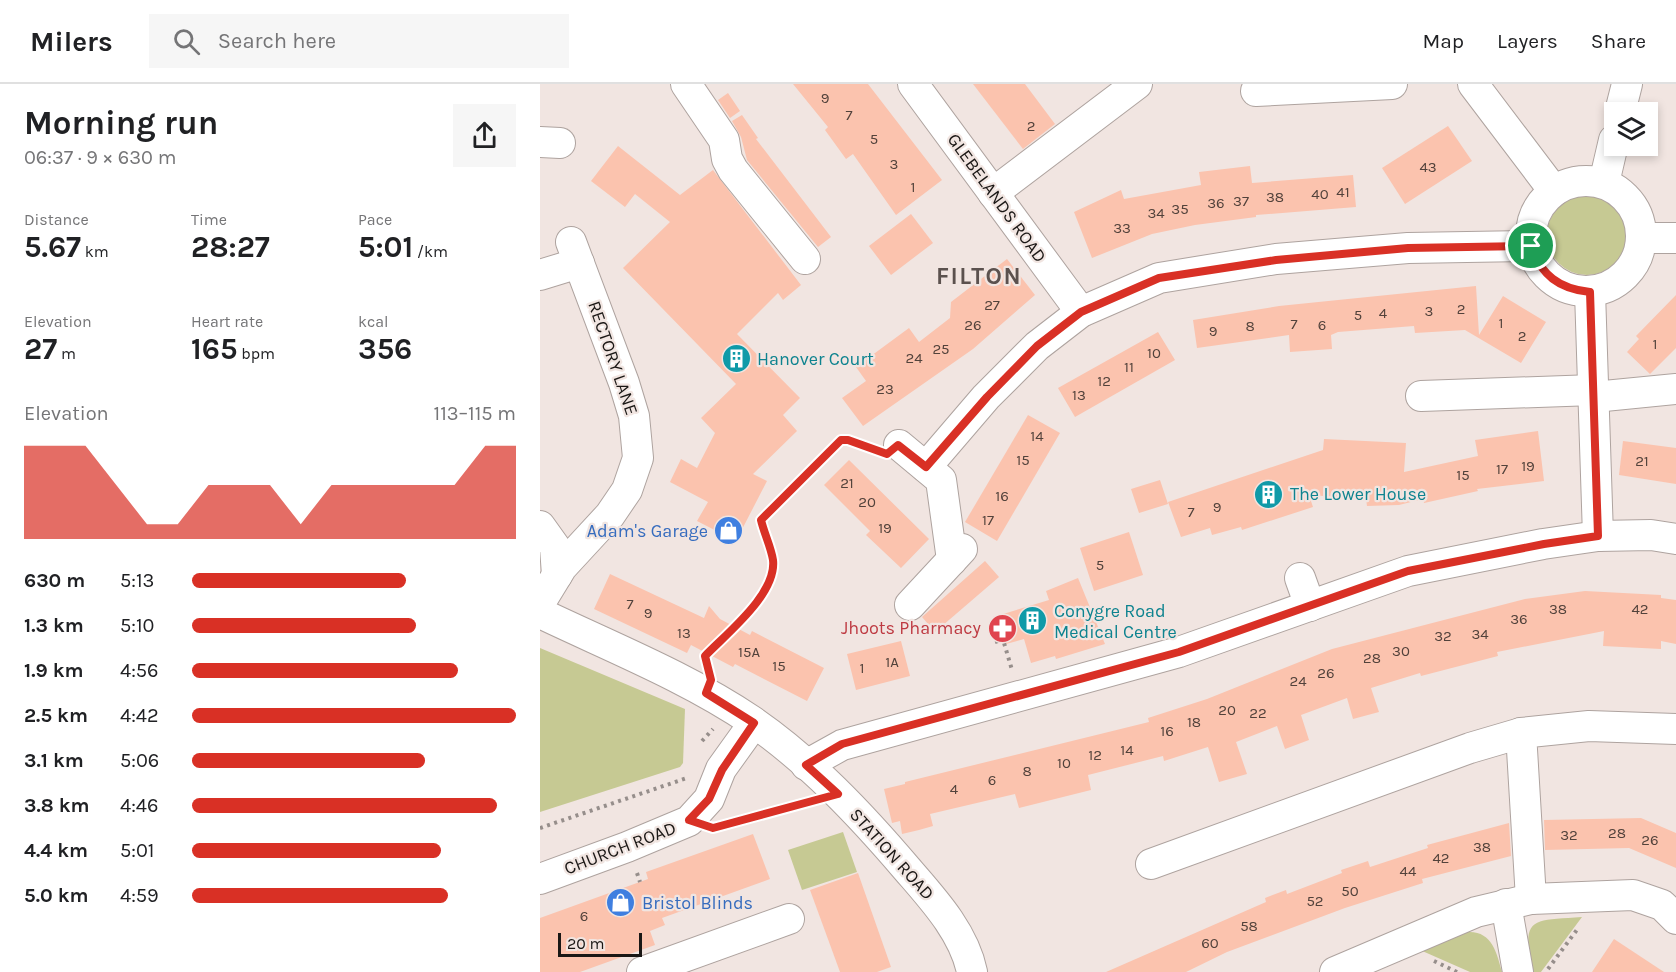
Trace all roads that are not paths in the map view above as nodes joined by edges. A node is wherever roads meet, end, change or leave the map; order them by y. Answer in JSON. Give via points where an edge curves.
{"nodes":[{"id":1,"x":686,"y":84,"type":"edge"},
{"id":2,"x":913,"y":84,"type":"edge"},
{"id":3,"x":1137,"y":84,"type":"edge"},
{"id":4,"x":1392,"y":84,"type":"edge"},
{"id":5,"x":1473,"y":84,"type":"edge"},
{"id":6,"x":1627,"y":84,"type":"edge"},
{"id":7,"x":1256,"y":91,"type":"dead end"},
{"id":8,"x":1622,"y":102,"type":"edge"},
{"id":9,"x":1610,"y":156,"type":"edge"},
{"id":10,"x":1604,"y":183,"type":"junction"},
{"id":11,"x":1554,"y":190,"type":"junction"},
{"id":12,"x":993,"y":193,"type":"junction"},
{"id":13,"x":1642,"y":238,"type":"junction"},
{"id":14,"x":1676,"y":238,"type":"edge"},
{"id":15,"x":1531,"y":246,"type":"junction"},
{"id":16,"x":805,"y":259,"type":"dead end"},
{"id":17,"x":540,"y":275,"type":"edge"},
{"id":18,"x":1590,"y":292,"type":"junction"},
{"id":19,"x":1081,"y":312,"type":"junction"},
{"id":20,"x":1676,"y":389,"type":"edge"},
{"id":21,"x":1594,"y":394,"type":"junction"},
{"id":22,"x":1421,"y":396,"type":"dead end"},
{"id":23,"x":898,"y":445,"type":"road end"},
{"id":24,"x":933,"y":474,"type":"junction"},
{"id":25,"x":540,"y":526,"type":"edge"},
{"id":26,"x":1598,"y":536,"type":"junction"},
{"id":27,"x":1676,"y":539,"type":"edge"},
{"id":28,"x":557,"y":575,"type":"junction"},
{"id":29,"x":1300,"y":578,"type":"dead end"},
{"id":30,"x":540,"y":603,"type":"edge"},
{"id":31,"x":910,"y":605,"type":"dead end"},
{"id":32,"x":1310,"y":606,"type":"junction"},
{"id":33,"x":540,"y":613,"type":"edge"},
{"id":34,"x":754,"y":723,"type":"junction"},
{"id":35,"x":1676,"y":729,"type":"edge"},
{"id":36,"x":1521,"y":733,"type":"junction"},
{"id":37,"x":806,"y":765,"type":"junction"},
{"id":38,"x":1151,"y":864,"type":"dead end"},
{"id":39,"x":540,"y":879,"type":"edge"},
{"id":40,"x":1519,"y":902,"type":"junction"},
{"id":41,"x":1676,"y":918,"type":"edge"},
{"id":42,"x":789,"y":919,"type":"dead end"},
{"id":43,"x":642,"y":972,"type":"edge"},
{"id":44,"x":972,"y":972,"type":"edge"},
{"id":45,"x":1335,"y":972,"type":"edge"},
{"id":46,"x":1518,"y":972,"type":"edge"}],
"edges":[{"from":1,"to":16,"type":"street","via":[[723,140],[733,170]]},
{"from":2,"to":12,"type":"street","name":"GLEBELANDS ROAD"},
{"from":3,"to":12,"type":"street"},
{"from":4,"to":7,"type":"street"},
{"from":5,"to":11,"type":"street"},
{"from":6,"to":8,"type":"street"},
{"from":9,"to":10,"type":"street"},
{"from":10,"to":11,"type":"street","via":[[1578,182]]},
{"from":10,"to":13,"type":"street","via":[[1632,205],[1640,221]]},
{"from":11,"to":15,"type":"street","via":[[1534,215]]},
{"from":12,"to":19,"type":"street","name":"GLEBELANDS ROAD"},
{"from":13,"to":14,"type":"street"},
{"from":13,"to":18,"type":"street","via":[[1639,254],[1626,275],[1606,288]]},
{"from":15,"to":18,"type":"street","via":[[1536,261],[1558,284]]},
{"from":15,"to":19,"type":"street","via":[[1408,248],[1276,260],[1159,278]]},
{"from":17,"to":28,"type":"street","name":"RECTORY LANE","via":[[575,252],[624,383],[634,416],[638,458],[627,490],[610,515]]},
{"from":18,"to":21,"type":"street"},
{"from":19,"to":24,"type":"street","via":[[1037,346],[987,397]]},
{"from":20,"to":21,"type":"street"},
{"from":21,"to":22,"type":"street"},
{"from":21,"to":26,"type":"street"},
{"from":23,"to":24,"type":"street"},
{"from":24,"to":31,"type":"street","via":[[957,555]]},
{"from":25,"to":28,"type":"street","via":[[555,547]]},
{"from":26,"to":27,"type":"street","via":[[1651,535]]},
{"from":26,"to":32,"type":"street","via":[[1408,571]]},
{"from":28,"to":30,"type":"street","name":"RECTORY LANE"},
{"from":29,"to":32,"type":"street"},
{"from":32,"to":37,"type":"street","via":[[1179,652],[982,694],[842,744]]},
{"from":33,"to":34,"type":"street","name":"STATION ROAD","via":[[706,693]]},
{"from":34,"to":37,"type":"street","name":"STATION ROAD"},
{"from":34,"to":39,"type":"street","name":"CHURCH ROAD","via":[[722,770],[709,799],[689,820]]},
{"from":35,"to":36,"type":"street","via":[[1589,726]]},
{"from":36,"to":38,"type":"street","via":[[1470,747]]},
{"from":36,"to":40,"type":"street"},
{"from":37,"to":44,"type":"street","name":"STATION ROAD","via":[[838,794],[942,911]]},
{"from":40,"to":41,"type":"street","via":[[1633,895],[1662,905]]},
{"from":40,"to":45,"type":"street","via":[[1476,912]]},
{"from":40,"to":46,"type":"street"},
{"from":42,"to":43,"type":"street"}]}
